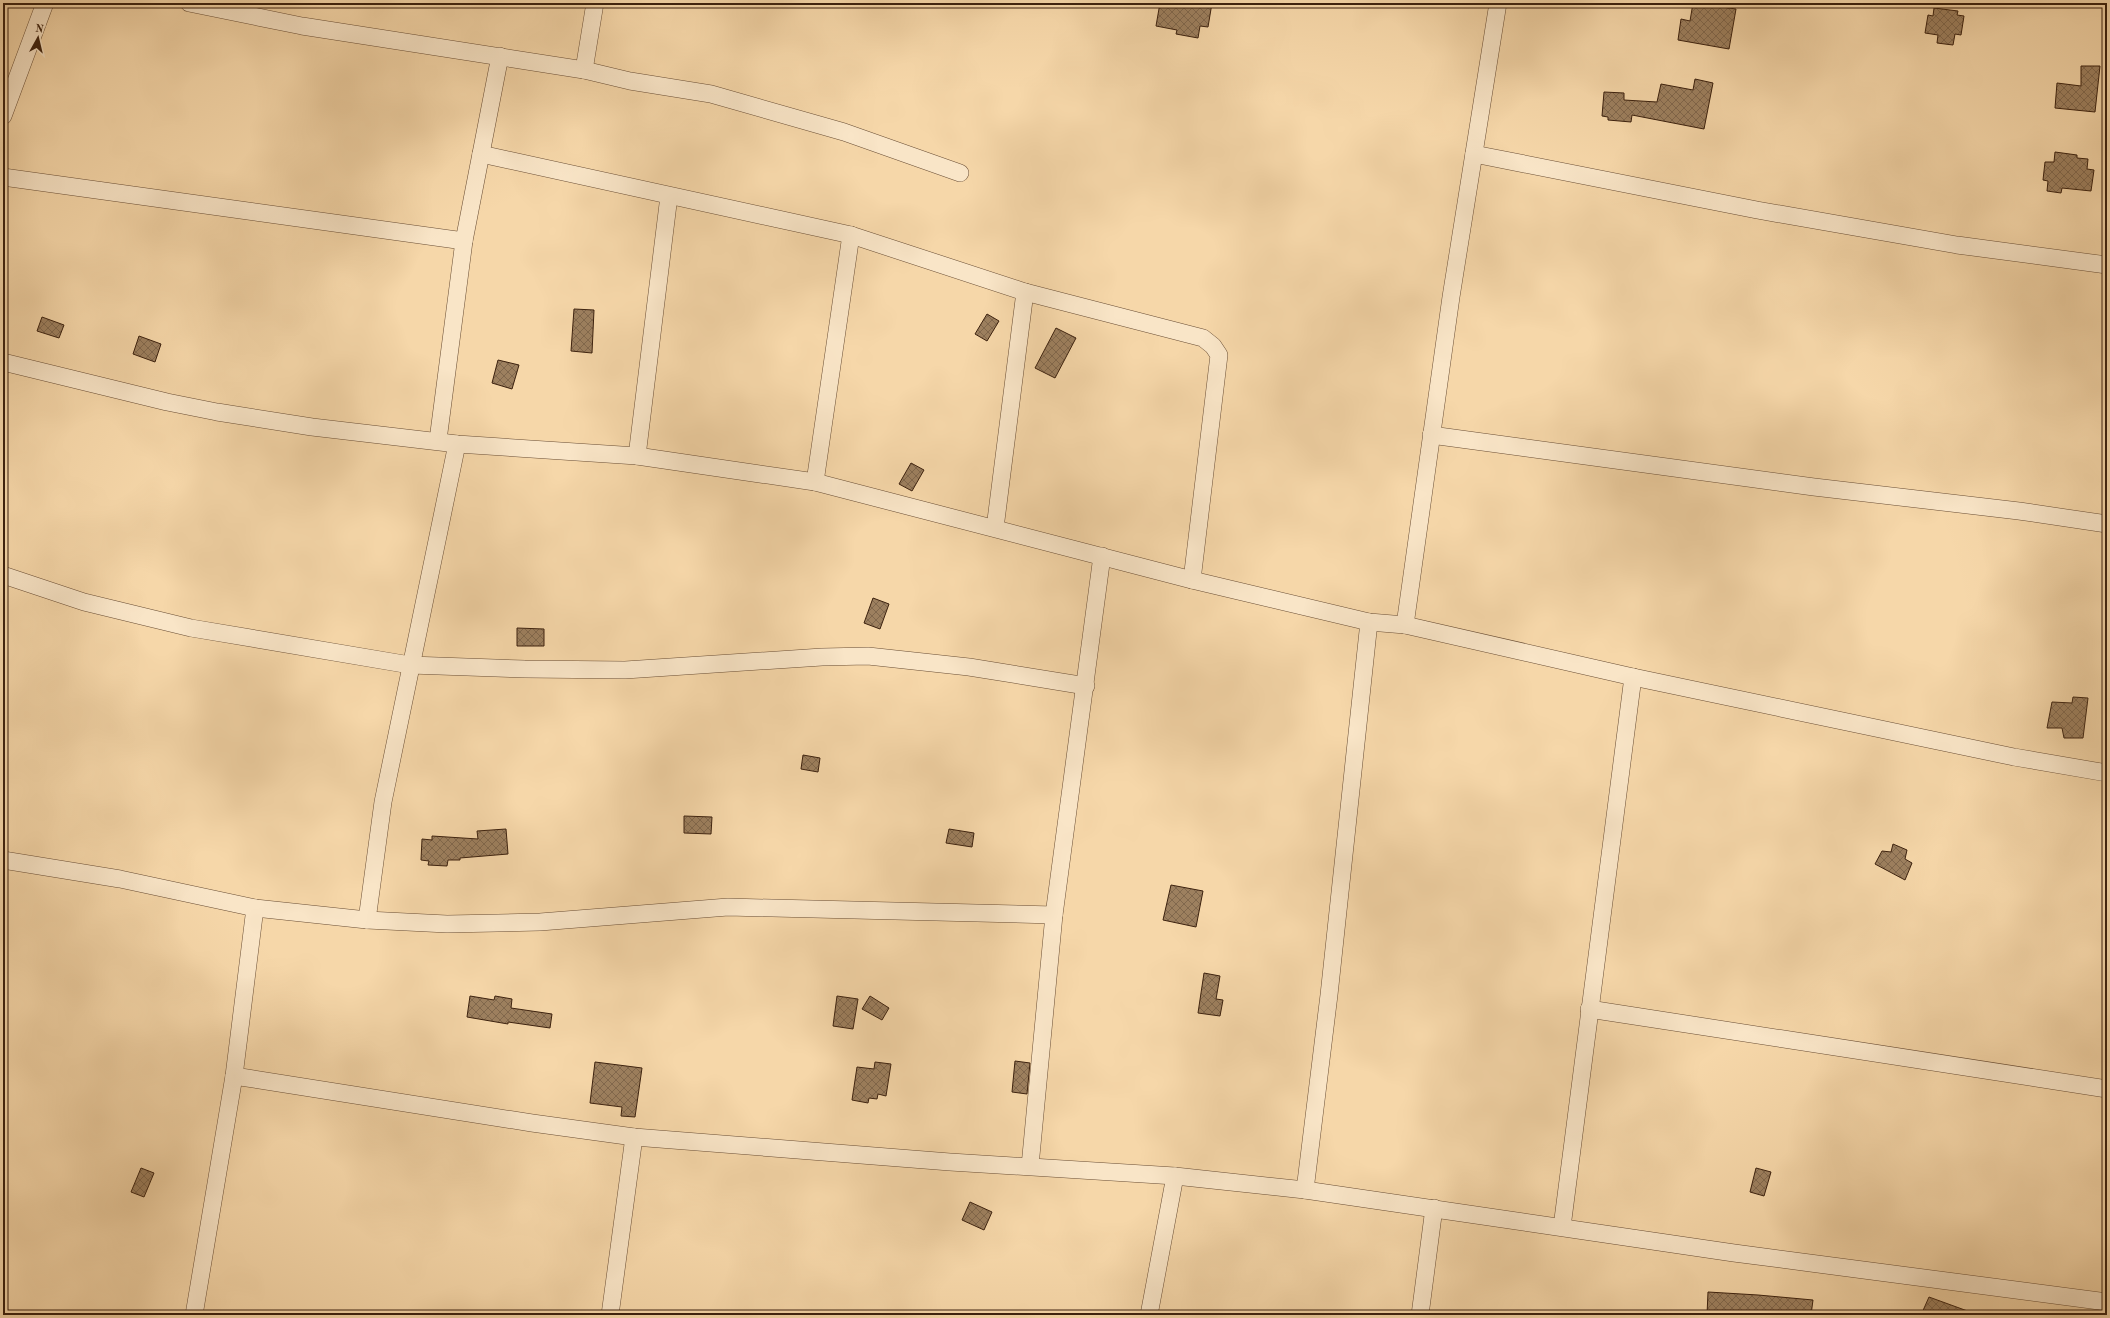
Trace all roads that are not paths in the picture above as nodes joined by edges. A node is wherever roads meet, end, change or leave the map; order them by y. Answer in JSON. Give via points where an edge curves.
{"nodes":[{"id":1,"x":45,"y":3,"type":"edge"},
{"id":2,"x":189,"y":3,"type":"edge"},
{"id":3,"x":595,"y":3,"type":"edge"},
{"id":4,"x":1498,"y":3,"type":"edge"},
{"id":5,"x":500,"y":56,"type":"junction"},
{"id":6,"x":584,"y":70,"type":"junction"},
{"id":7,"x":3,"y":116,"type":"edge"},
{"id":8,"x":481,"y":154,"type":"junction"},
{"id":9,"x":1474,"y":154,"type":"junction"},
{"id":10,"x":960,"y":172,"type":"dead end"},
{"id":11,"x":3,"y":177,"type":"edge"},
{"id":12,"x":669,"y":196,"type":"junction"},
{"id":13,"x":851,"y":235,"type":"junction"},
{"id":14,"x":464,"y":241,"type":"junction"},
{"id":15,"x":2107,"y":265,"type":"edge"},
{"id":16,"x":1025,"y":292,"type":"junction"},
{"id":17,"x":3,"y":362,"type":"edge"},
{"id":18,"x":1431,"y":435,"type":"junction"},
{"id":19,"x":438,"y":440,"type":"junction"},
{"id":20,"x":456,"y":444,"type":"junction"},
{"id":21,"x":637,"y":456,"type":"junction"},
{"id":22,"x":815,"y":482,"type":"junction"},
{"id":23,"x":2107,"y":524,"type":"edge"},
{"id":24,"x":995,"y":528,"type":"junction"},
{"id":25,"x":1102,"y":556,"type":"junction"},
{"id":26,"x":3,"y":575,"type":"edge"},
{"id":27,"x":1192,"y":580,"type":"junction"},
{"id":28,"x":1369,"y":622,"type":"junction"},
{"id":29,"x":1405,"y":625,"type":"junction"},
{"id":30,"x":410,"y":665,"type":"junction"},
{"id":31,"x":1633,"y":677,"type":"junction"},
{"id":32,"x":1086,"y":686,"type":"junction"},
{"id":33,"x":2107,"y":773,"type":"edge"},
{"id":34,"x":3,"y":860,"type":"edge"},
{"id":35,"x":255,"y":908,"type":"junction"},
{"id":36,"x":1054,"y":915,"type":"junction"},
{"id":37,"x":367,"y":920,"type":"junction"},
{"id":38,"x":1589,"y":1009,"type":"junction"},
{"id":39,"x":234,"y":1076,"type":"junction"},
{"id":40,"x":2107,"y":1089,"type":"edge"},
{"id":41,"x":634,"y":1137,"type":"junction"},
{"id":42,"x":1030,"y":1166,"type":"junction"},
{"id":43,"x":1175,"y":1176,"type":"junction"},
{"id":44,"x":1305,"y":1190,"type":"junction"},
{"id":45,"x":1434,"y":1208,"type":"junction"},
{"id":46,"x":1562,"y":1227,"type":"junction"},
{"id":47,"x":2107,"y":1302,"type":"edge"},
{"id":48,"x":194,"y":1315,"type":"edge"},
{"id":49,"x":610,"y":1315,"type":"edge"},
{"id":50,"x":1149,"y":1315,"type":"edge"},
{"id":51,"x":1420,"y":1315,"type":"edge"}],
"edges":[{"from":1,"to":7,"type":"street"},
{"from":2,"to":5,"type":"street","via":[[302,26]]},
{"from":3,"to":6,"type":"street"},
{"from":4,"to":9,"type":"street"},
{"from":5,"to":6,"type":"street"},
{"from":5,"to":8,"type":"street"},
{"from":6,"to":10,"type":"street","via":[[630,81],[711,94],[844,132]]},
{"from":8,"to":12,"type":"street"},
{"from":8,"to":14,"type":"street"},
{"from":9,"to":15,"type":"street","via":[[1757,210],[1957,245]]},
{"from":9,"to":18,"type":"street"},
{"from":11,"to":14,"type":"street"},
{"from":12,"to":13,"type":"street"},
{"from":12,"to":21,"type":"street"},
{"from":13,"to":16,"type":"street"},
{"from":13,"to":22,"type":"street"},
{"from":14,"to":19,"type":"street"},
{"from":16,"to":24,"type":"street"},
{"from":16,"to":27,"type":"street","via":[[1203,338],[1219,355]]},
{"from":17,"to":19,"type":"street","via":[[217,412],[312,427]]},
{"from":18,"to":23,"type":"street","via":[[1814,487],[2019,510]]},
{"from":18,"to":29,"type":"street"},
{"from":19,"to":20,"type":"street"},
{"from":20,"to":21,"type":"street"},
{"from":20,"to":30,"type":"street"},
{"from":21,"to":22,"type":"street"},
{"from":22,"to":24,"type":"street"},
{"from":24,"to":25,"type":"street"},
{"from":25,"to":27,"type":"street"},
{"from":25,"to":32,"type":"street"},
{"from":26,"to":30,"type":"street","via":[[84,602],[191,628]]},
{"from":27,"to":28,"type":"street"},
{"from":28,"to":29,"type":"street"},
{"from":28,"to":44,"type":"street","via":[[1330,987]]},
{"from":29,"to":31,"type":"street"},
{"from":30,"to":32,"type":"street","via":[[625,670],[775,659],[868,656],[969,667]]},
{"from":30,"to":37,"type":"street","via":[[383,802]]},
{"from":31,"to":33,"type":"street","via":[[2014,757]]},
{"from":31,"to":38,"type":"street"},
{"from":32,"to":36,"type":"street"},
{"from":34,"to":35,"type":"street","via":[[120,879]]},
{"from":35,"to":37,"type":"street"},
{"from":35,"to":39,"type":"street"},
{"from":36,"to":37,"type":"street","via":[[728,907],[540,922],[447,924]]},
{"from":36,"to":42,"type":"street"},
{"from":38,"to":40,"type":"street"},
{"from":38,"to":46,"type":"street"},
{"from":39,"to":41,"type":"street"},
{"from":39,"to":48,"type":"street"},
{"from":41,"to":42,"type":"street"},
{"from":41,"to":49,"type":"street"},
{"from":42,"to":43,"type":"street"},
{"from":43,"to":44,"type":"street"},
{"from":43,"to":50,"type":"street"},
{"from":44,"to":45,"type":"street"},
{"from":45,"to":46,"type":"street"},
{"from":45,"to":51,"type":"street"},
{"from":46,"to":47,"type":"street","via":[[1734,1253]]}]}
